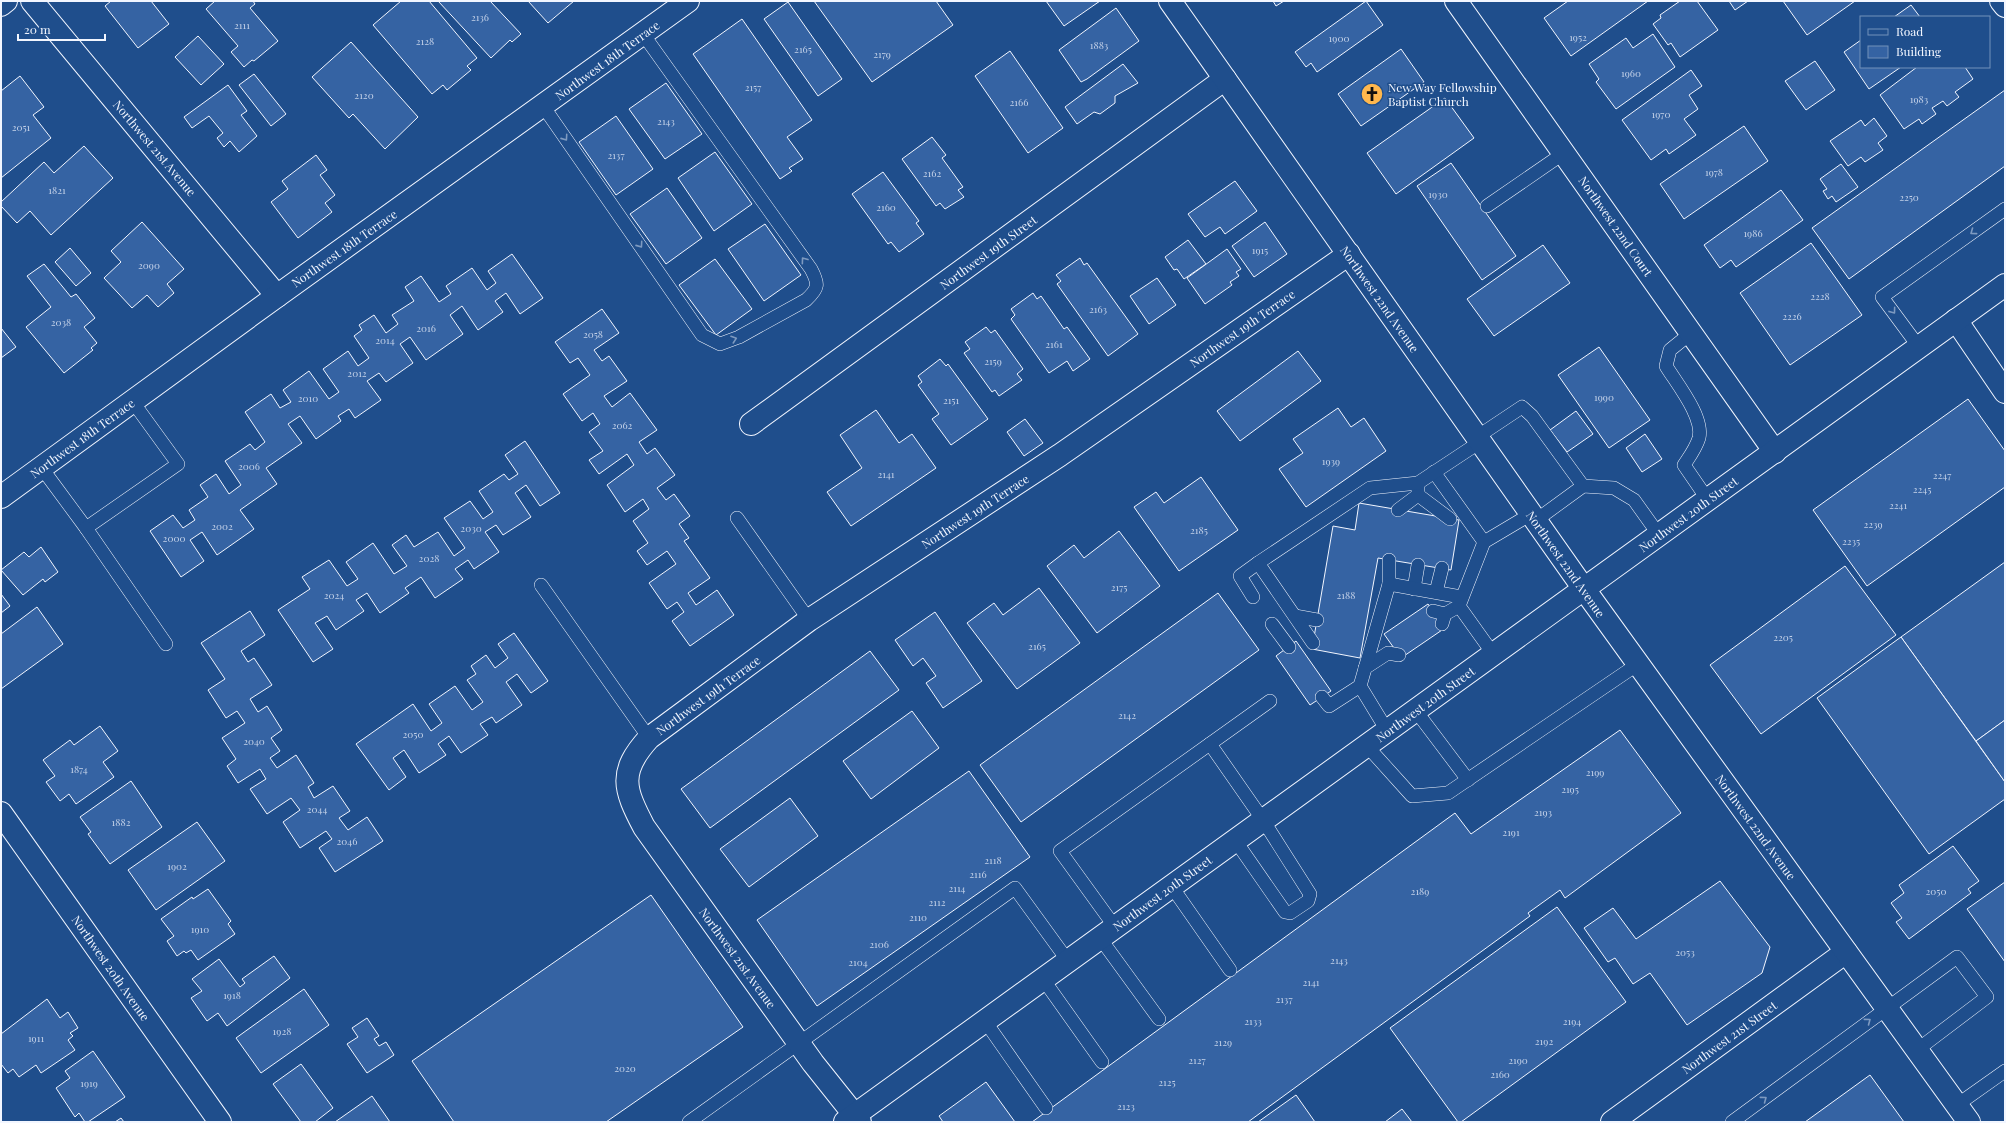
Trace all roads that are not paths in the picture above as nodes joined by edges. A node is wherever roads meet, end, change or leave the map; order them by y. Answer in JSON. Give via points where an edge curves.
{"nodes":[{"id":1,"x":6,"y":1,"type":"edge"},
{"id":2,"x":32,"y":1,"type":"edge"},
{"id":3,"x":688,"y":1,"type":"edge"},
{"id":4,"x":1170,"y":1,"type":"edge"},
{"id":5,"x":1456,"y":1,"type":"edge"},
{"id":6,"x":2002,"y":1,"type":"edge"},
{"id":7,"x":1,"y":5,"type":"edge"},
{"id":8,"x":2005,"y":6,"type":"edge"},
{"id":9,"x":643,"y":34,"type":"junction"},
{"id":10,"x":1225,"y":79,"type":"junction"},
{"id":11,"x":543,"y":106,"type":"junction"},
{"id":12,"x":1564,"y":153,"type":"junction"},
{"id":13,"x":1487,"y":206,"type":"dead end"},
{"id":14,"x":2005,"y":209,"type":"edge"},
{"id":15,"x":1349,"y":254,"type":"junction"},
{"id":16,"x":2005,"y":285,"type":"edge"},
{"id":17,"x":277,"y":296,"type":"junction"},
{"id":18,"x":1956,"y":320,"type":"junction"},
{"id":19,"x":1691,"y":333,"type":"junction"},
{"id":20,"x":1919,"y":347,"type":"junction"},
{"id":21,"x":2005,"y":392,"type":"edge"},
{"id":22,"x":133,"y":402,"type":"junction"},
{"id":23,"x":751,"y":424,"type":"dead end"},
{"id":24,"x":1478,"y":439,"type":"junction"},
{"id":25,"x":1775,"y":452,"type":"junction"},
{"id":26,"x":41,"y":468,"type":"junction"},
{"id":27,"x":1434,"y":472,"type":"junction"},
{"id":28,"x":1582,"y":486,"type":"junction"},
{"id":29,"x":1418,"y":489,"type":"junction"},
{"id":30,"x":1,"y":497,"type":"edge"},
{"id":31,"x":1708,"y":500,"type":"junction"},
{"id":32,"x":1398,"y":510,"type":"dead end"},
{"id":33,"x":1426,"y":515,"type":"dead end"},
{"id":34,"x":737,"y":518,"type":"dead end"},
{"id":35,"x":1533,"y":518,"type":"junction"},
{"id":36,"x":1450,"y":519,"type":"dead end"},
{"id":37,"x":86,"y":528,"type":"junction"},
{"id":38,"x":1659,"y":535,"type":"junction"},
{"id":39,"x":1484,"y":542,"type":"junction"},
{"id":40,"x":1389,"y":560,"type":"dead end"},
{"id":41,"x":1258,"y":563,"type":"junction"},
{"id":42,"x":1418,"y":565,"type":"dead end"},
{"id":43,"x":1442,"y":568,"type":"dead end"},
{"id":44,"x":1389,"y":584,"type":"junction"},
{"id":45,"x":541,"y":585,"type":"dead end"},
{"id":46,"x":1414,"y":589,"type":"junction"},
{"id":47,"x":1584,"y":589,"type":"junction"},
{"id":48,"x":1436,"y":592,"type":"junction"},
{"id":49,"x":1253,"y":597,"type":"dead end"},
{"id":50,"x":1460,"y":602,"type":"junction"},
{"id":51,"x":1295,"y":616,"type":"junction"},
{"id":52,"x":1440,"y":616,"type":"dead end"},
{"id":53,"x":809,"y":620,"type":"junction"},
{"id":54,"x":1317,"y":620,"type":"dead end"},
{"id":55,"x":1272,"y":624,"type":"dead end"},
{"id":56,"x":1313,"y":643,"type":"dead end"},
{"id":57,"x":166,"y":644,"type":"dead end"},
{"id":58,"x":1289,"y":647,"type":"dead end"},
{"id":59,"x":1392,"y":650,"type":"dead end"},
{"id":60,"x":1494,"y":655,"type":"junction"},
{"id":61,"x":1638,"y":664,"type":"junction"},
{"id":62,"x":1365,"y":668,"type":"junction"},
{"id":63,"x":1360,"y":686,"type":"junction"},
{"id":64,"x":1322,"y":697,"type":"dead end"},
{"id":65,"x":1270,"y":701,"type":"dead end"},
{"id":66,"x":1416,"y":711,"type":"junction"},
{"id":67,"x":1388,"y":732,"type":"junction"},
{"id":68,"x":649,"y":738,"type":"junction"},
{"id":69,"x":1210,"y":744,"type":"junction"},
{"id":70,"x":1367,"y":746,"type":"junction"},
{"id":71,"x":1468,"y":780,"type":"junction"},
{"id":72,"x":626,"y":788,"type":"joint"},
{"id":73,"x":1,"y":813,"type":"edge"},
{"id":74,"x":1263,"y":820,"type":"junction"},
{"id":75,"x":1235,"y":840,"type":"junction"},
{"id":76,"x":1172,"y":887,"type":"junction"},
{"id":77,"x":1107,"y":933,"type":"junction"},
{"id":78,"x":1846,"y":952,"type":"junction"},
{"id":79,"x":1068,"y":961,"type":"junction"},
{"id":80,"x":1230,"y":970,"type":"dead end"},
{"id":81,"x":1043,"y":979,"type":"junction"},
{"id":82,"x":1886,"y":1008,"type":"junction"},
{"id":83,"x":1159,"y":1019,"type":"dead end"},
{"id":84,"x":985,"y":1021,"type":"junction"},
{"id":85,"x":799,"y":1044,"type":"junction"},
{"id":86,"x":1916,"y":1050,"type":"junction"},
{"id":87,"x":1102,"y":1062,"type":"dead end"},
{"id":88,"x":2005,"y":1071,"type":"edge"},
{"id":89,"x":1957,"y":1105,"type":"junction"},
{"id":90,"x":1046,"y":1108,"type":"dead end"},
{"id":91,"x":853,"y":1120,"type":"edge"},
{"id":92,"x":220,"y":1122,"type":"edge"},
{"id":93,"x":690,"y":1122,"type":"edge"},
{"id":94,"x":1612,"y":1122,"type":"edge"},
{"id":95,"x":1732,"y":1122,"type":"edge"},
{"id":96,"x":1969,"y":1122,"type":"edge"}],
"edges":[{"from":1,"to":7,"type":"street"},
{"from":2,"to":17,"type":"street","name":"Northwest 21st Avenue"},
{"from":3,"to":9,"type":"street","name":"Northwest 18th Terrace"},
{"from":4,"to":10,"type":"street","name":"Northwest 22nd Avenue"},
{"from":5,"to":12,"type":"street","name":"Northwest 22nd Court"},
{"from":6,"to":8,"type":"street"},
{"from":9,"to":11,"type":"street","name":"Northwest 18th Terrace"},
{"from":11,"to":9,"type":"lane","one_way":true,"via":[[702,335],[720,344],[739,337],[806,300],[815,292],[817,281],[811,269]]},
{"from":10,"to":15,"type":"street","name":"Northwest 22nd Avenue"},
{"from":10,"to":23,"type":"street","name":"Northwest 19th Street"},
{"from":11,"to":17,"type":"street","name":"Northwest 18th Terrace"},
{"from":12,"to":13,"type":"lane"},
{"from":12,"to":19,"type":"street","name":"Northwest 22nd Court"},
{"from":14,"to":20,"type":"lane","one_way":true,"via":[[1882,297]]},
{"from":15,"to":24,"type":"street","name":"Northwest 22nd Avenue"},
{"from":15,"to":53,"type":"street","name":"Northwest 19th Terrace","via":[[1060,455]]},
{"from":16,"to":18,"type":"street","name":"Northwest 20th Street"},
{"from":17,"to":22,"type":"street","name":"Northwest 18th Terrace"},
{"from":18,"to":20,"type":"street","name":"Northwest 20th Street"},
{"from":18,"to":21,"type":"street"},
{"from":19,"to":25,"type":"street","name":"Northwest 22nd Court"},
{"from":19,"to":31,"type":"lane","via":[[1670,350],[1666,366],[1698,420],[1698,442],[1684,465]]},
{"from":20,"to":25,"type":"street","name":"Northwest 20th Street"},
{"from":22,"to":26,"type":"street","name":"Northwest 18th Terrace"},
{"from":22,"to":37,"type":"lane","via":[[178,464]]},
{"from":24,"to":27,"type":"lane"},
{"from":24,"to":28,"type":"lane","via":[[1522,407],[1532,416]]},
{"from":24,"to":35,"type":"street","name":"Northwest 22nd Avenue"},
{"from":25,"to":31,"type":"street","name":"Northwest 20th Street"},
{"from":26,"to":30,"type":"street","name":"Northwest 18th Terrace"},
{"from":26,"to":37,"type":"lane"},
{"from":27,"to":29,"type":"lane"},
{"from":27,"to":39,"type":"lane"},
{"from":28,"to":35,"type":"lane"},
{"from":28,"to":38,"type":"lane","via":[[1614,488],[1634,500]]},
{"from":29,"to":32,"type":"lane"},
{"from":29,"to":33,"type":"lane"},
{"from":29,"to":36,"type":"lane"},
{"from":29,"to":41,"type":"lane","via":[[1370,488]]},
{"from":31,"to":38,"type":"street","name":"Northwest 20th Street"},
{"from":34,"to":53,"type":"lane"},
{"from":35,"to":39,"type":"lane"},
{"from":35,"to":47,"type":"street","name":"Northwest 22nd Avenue"},
{"from":37,"to":57,"type":"lane"},
{"from":38,"to":47,"type":"street","name":"Northwest 20th Street"},
{"from":39,"to":50,"type":"lane"},
{"from":40,"to":44,"type":"lane"},
{"from":41,"to":49,"type":"lane","via":[[1240,576]]},
{"from":41,"to":51,"type":"lane"},
{"from":42,"to":46,"type":"lane"},
{"from":43,"to":48,"type":"lane"},
{"from":44,"to":46,"type":"lane"},
{"from":44,"to":62,"type":"lane","via":[[1371,628]]},
{"from":45,"to":68,"type":"lane"},
{"from":46,"to":48,"type":"lane"},
{"from":47,"to":60,"type":"street","name":"Northwest 20th Street"},
{"from":47,"to":61,"type":"street","name":"Northwest 22nd Avenue"},
{"from":48,"to":50,"type":"lane"},
{"from":50,"to":52,"type":"lane"},
{"from":50,"to":60,"type":"lane"},
{"from":51,"to":54,"type":"lane"},
{"from":51,"to":56,"type":"lane"},
{"from":53,"to":68,"type":"street","name":"Northwest 19th Terrace"},
{"from":55,"to":58,"type":"lane"},
{"from":59,"to":62,"type":"lane"},
{"from":60,"to":66,"type":"street","name":"Northwest 20th Street"},
{"from":61,"to":71,"type":"lane"},
{"from":61,"to":78,"type":"street","name":"Northwest 22nd Avenue"},
{"from":62,"to":63,"type":"lane"},
{"from":63,"to":64,"type":"lane","via":[[1329,706]]},
{"from":63,"to":67,"type":"lane"},
{"from":65,"to":69,"type":"lane"},
{"from":66,"to":67,"type":"street","name":"Northwest 20th Street"},
{"from":66,"to":71,"type":"lane"},
{"from":67,"to":70,"type":"street","name":"Northwest 20th Street"},
{"from":68,"to":72,"type":"street","name":"Northwest 19th Terrace","via":[[635,753],[628,769]]},
{"from":69,"to":74,"type":"lane"},
{"from":69,"to":77,"type":"lane","via":[[1060,851]]},
{"from":70,"to":71,"type":"lane","via":[[1412,796],[1448,793]]},
{"from":70,"to":74,"type":"street","name":"Northwest 20th Street"},
{"from":72,"to":85,"type":"street","name":"Northwest 21st Avenue","via":[[644,827]]},
{"from":73,"to":92,"type":"street","name":"Northwest 20th Avenue"},
{"from":74,"to":75,"type":"street","name":"Northwest 20th Street"},
{"from":74,"to":75,"type":"lane","via":[[1310,894],[1308,901],[1297,909],[1290,913],[1285,912]]},
{"from":75,"to":76,"type":"street","name":"Northwest 20th Street"},
{"from":76,"to":77,"type":"street","name":"Northwest 20th Street"},
{"from":76,"to":80,"type":"lane"},
{"from":77,"to":79,"type":"street","name":"Northwest 20th Street"},
{"from":77,"to":83,"type":"lane"},
{"from":78,"to":82,"type":"street","name":"Northwest 22nd Avenue"},
{"from":78,"to":94,"type":"street","name":"Northwest 21st Street"},
{"from":79,"to":81,"type":"street","name":"Northwest 20th Street"},
{"from":79,"to":85,"type":"lane","via":[[1015,888]]},
{"from":81,"to":84,"type":"street","name":"Northwest 20th Street"},
{"from":81,"to":87,"type":"lane"},
{"from":82,"to":86,"type":"street","name":"Northwest 22nd Avenue"},
{"from":82,"to":86,"type":"lane","via":[[1957,957],[1987,997]]},
{"from":95,"to":82,"type":"lane","one_way":true},
{"from":84,"to":90,"type":"lane"},
{"from":84,"to":91,"type":"street","name":"Northwest 20th Street"},
{"from":85,"to":91,"type":"street","name":"Northwest 21st Avenue"},
{"from":85,"to":93,"type":"lane"},
{"from":86,"to":89,"type":"street","name":"Northwest 22nd Avenue"},
{"from":88,"to":89,"type":"lane"},
{"from":89,"to":96,"type":"street","name":"Northwest 22nd Avenue"}]}
